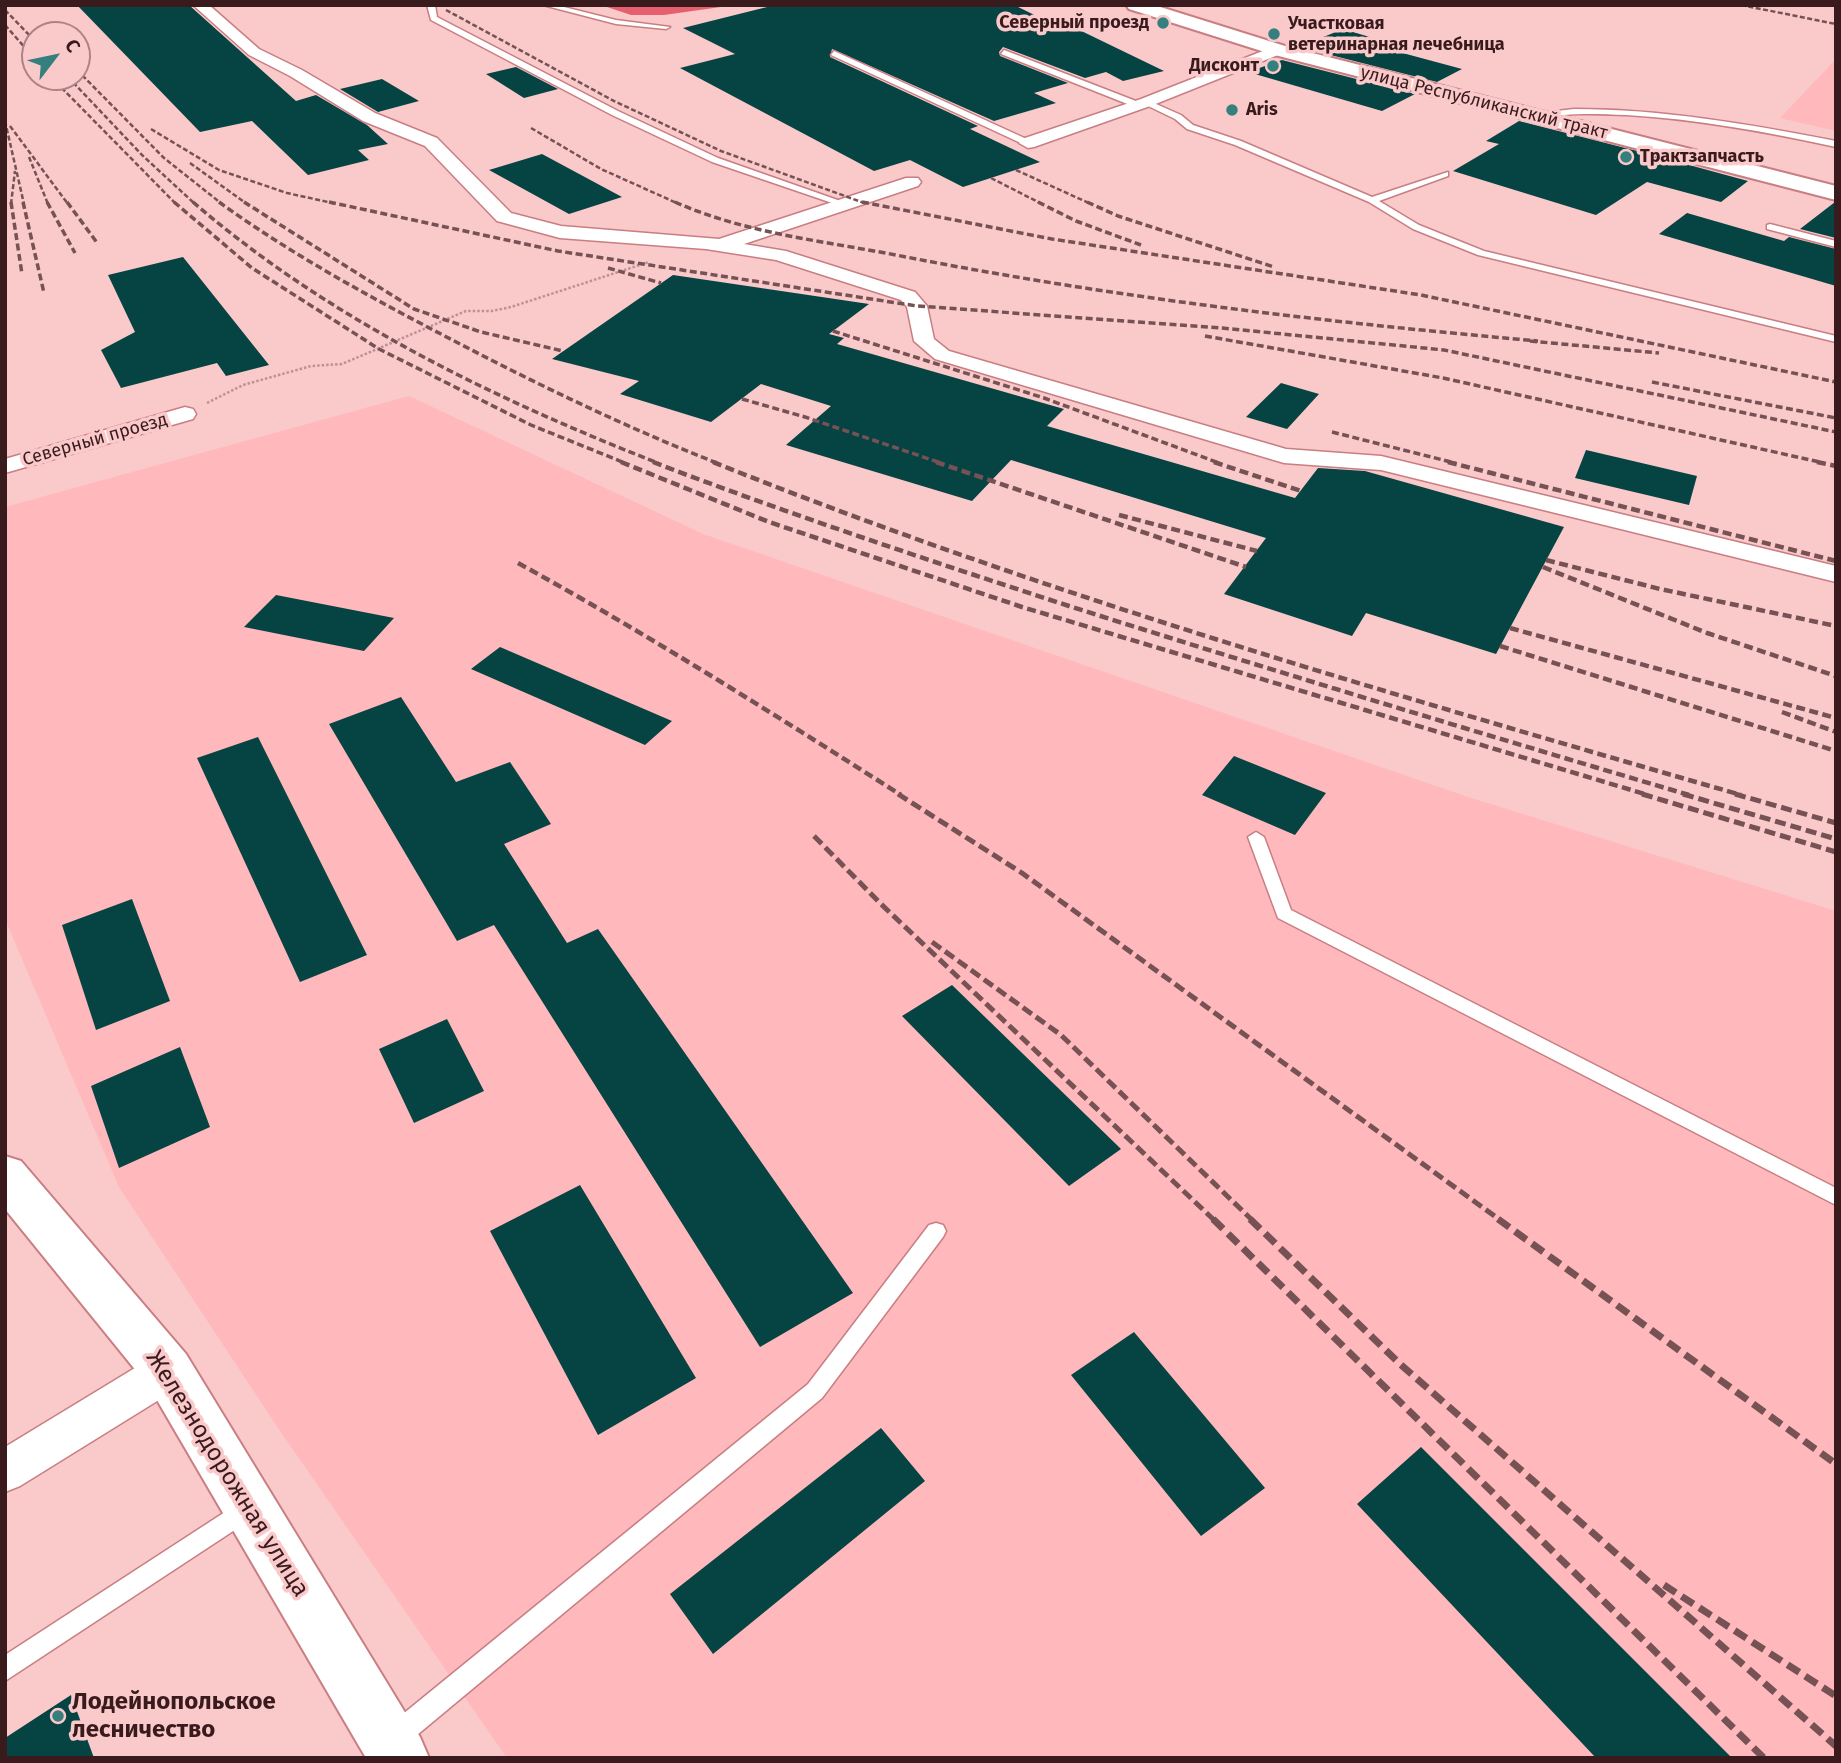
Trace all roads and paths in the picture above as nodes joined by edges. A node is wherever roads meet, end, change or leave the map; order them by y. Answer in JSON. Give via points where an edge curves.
{"nodes":[{"id":1,"x":200,"y":5,"type":"edge"},
{"id":2,"x":431,"y":5,"type":"edge"},
{"id":3,"x":545,"y":5,"type":"edge"},
{"id":4,"x":1135,"y":5,"type":"edge"},
{"id":5,"x":666,"y":27,"type":"dead end"},
{"id":6,"x":1278,"y":50,"type":"junction"},
{"id":7,"x":1004,"y":52,"type":"dead end"},
{"id":8,"x":834,"y":53,"type":"dead end"},
{"id":9,"x":1142,"y":104,"type":"junction"},
{"id":10,"x":1540,"y":117,"type":"junction"},
{"id":11,"x":1028,"y":144,"type":"joint"},
{"id":12,"x":1836,"y":144,"type":"edge"},
{"id":13,"x":1444,"y":174,"type":"dead end"},
{"id":14,"x":912,"y":182,"type":"dead end"},
{"id":15,"x":1836,"y":193,"type":"edge"},
{"id":16,"x":1373,"y":200,"type":"junction"},
{"id":17,"x":844,"y":204,"type":"junction"},
{"id":18,"x":1770,"y":227,"type":"dead end"},
{"id":19,"x":1836,"y":244,"type":"edge"},
{"id":20,"x":721,"y":246,"type":"junction"},
{"id":21,"x":651,"y":262,"type":"dead end"},
{"id":22,"x":1836,"y":339,"type":"edge"},
{"id":23,"x":185,"y":414,"type":"joint"},
{"id":24,"x":5,"y":466,"type":"edge"},
{"id":25,"x":1836,"y":574,"type":"edge"},
{"id":26,"x":1256,"y":836,"type":"dead end"},
{"id":27,"x":5,"y":1175,"type":"edge"},
{"id":28,"x":1836,"y":1197,"type":"edge"},
{"id":29,"x":936,"y":1231,"type":"dead end"},
{"id":30,"x":168,"y":1371,"type":"junction"},
{"id":31,"x":5,"y":1471,"type":"edge"},
{"id":32,"x":250,"y":1507,"type":"junction"},
{"id":33,"x":5,"y":1669,"type":"edge"},
{"id":34,"x":395,"y":1750,"type":"edge"}],
"edges":[{"from":1,"to":20,"type":"street","via":[[254,52],[369,117],[431,142],[505,217],[560,232]]},
{"from":2,"to":17,"type":"lane","via":[[434,18],[615,113],[715,160]]},
{"from":3,"to":5,"type":"lane","via":[[616,22]]},
{"from":4,"to":6,"type":"main road","name":"улица Республиканский тракт"},
{"from":6,"to":9,"type":"street"},
{"from":6,"to":10,"type":"main road","name":"улица Республиканский тракт"},
{"from":7,"to":9,"type":"lane"},
{"from":8,"to":11,"type":"lane"},
{"from":9,"to":11,"type":"street"},
{"from":9,"to":16,"type":"lane"},
{"from":10,"to":12,"type":"lane","via":[[1566,111],[1640,114],[1713,121]]},
{"from":10,"to":15,"type":"main road","name":"улица Республиканский тракт"},
{"from":13,"to":16,"type":"lane"},
{"from":14,"to":17,"type":"street"},
{"from":16,"to":22,"type":"lane","via":[[1416,227],[1481,253]]},
{"from":17,"to":20,"type":"street"},
{"from":18,"to":19,"type":"lane"},
{"from":20,"to":25,"type":"street","via":[[779,255],[908,296],[917,306],[925,341],[942,355],[1165,421],[1284,456],[1381,463]]},
{"from":21,"to":23,"type":"path","via":[[511,307],[466,311],[342,365],[311,366],[243,385]]},
{"from":23,"to":24,"type":"street","name":"Северный проезд"},
{"from":26,"to":28,"type":"lane","via":[[1284,914]]},
{"from":27,"to":30,"type":"main road","name":"Железнодорожная улица"},
{"from":29,"to":34,"type":"lane","via":[[815,1391]]},
{"from":30,"to":31,"type":"street"},
{"from":30,"to":32,"type":"main road","name":"Железнодорожная улица"},
{"from":32,"to":33,"type":"lane"},
{"from":32,"to":34,"type":"main road","name":"Железнодорожная улица"}]}
